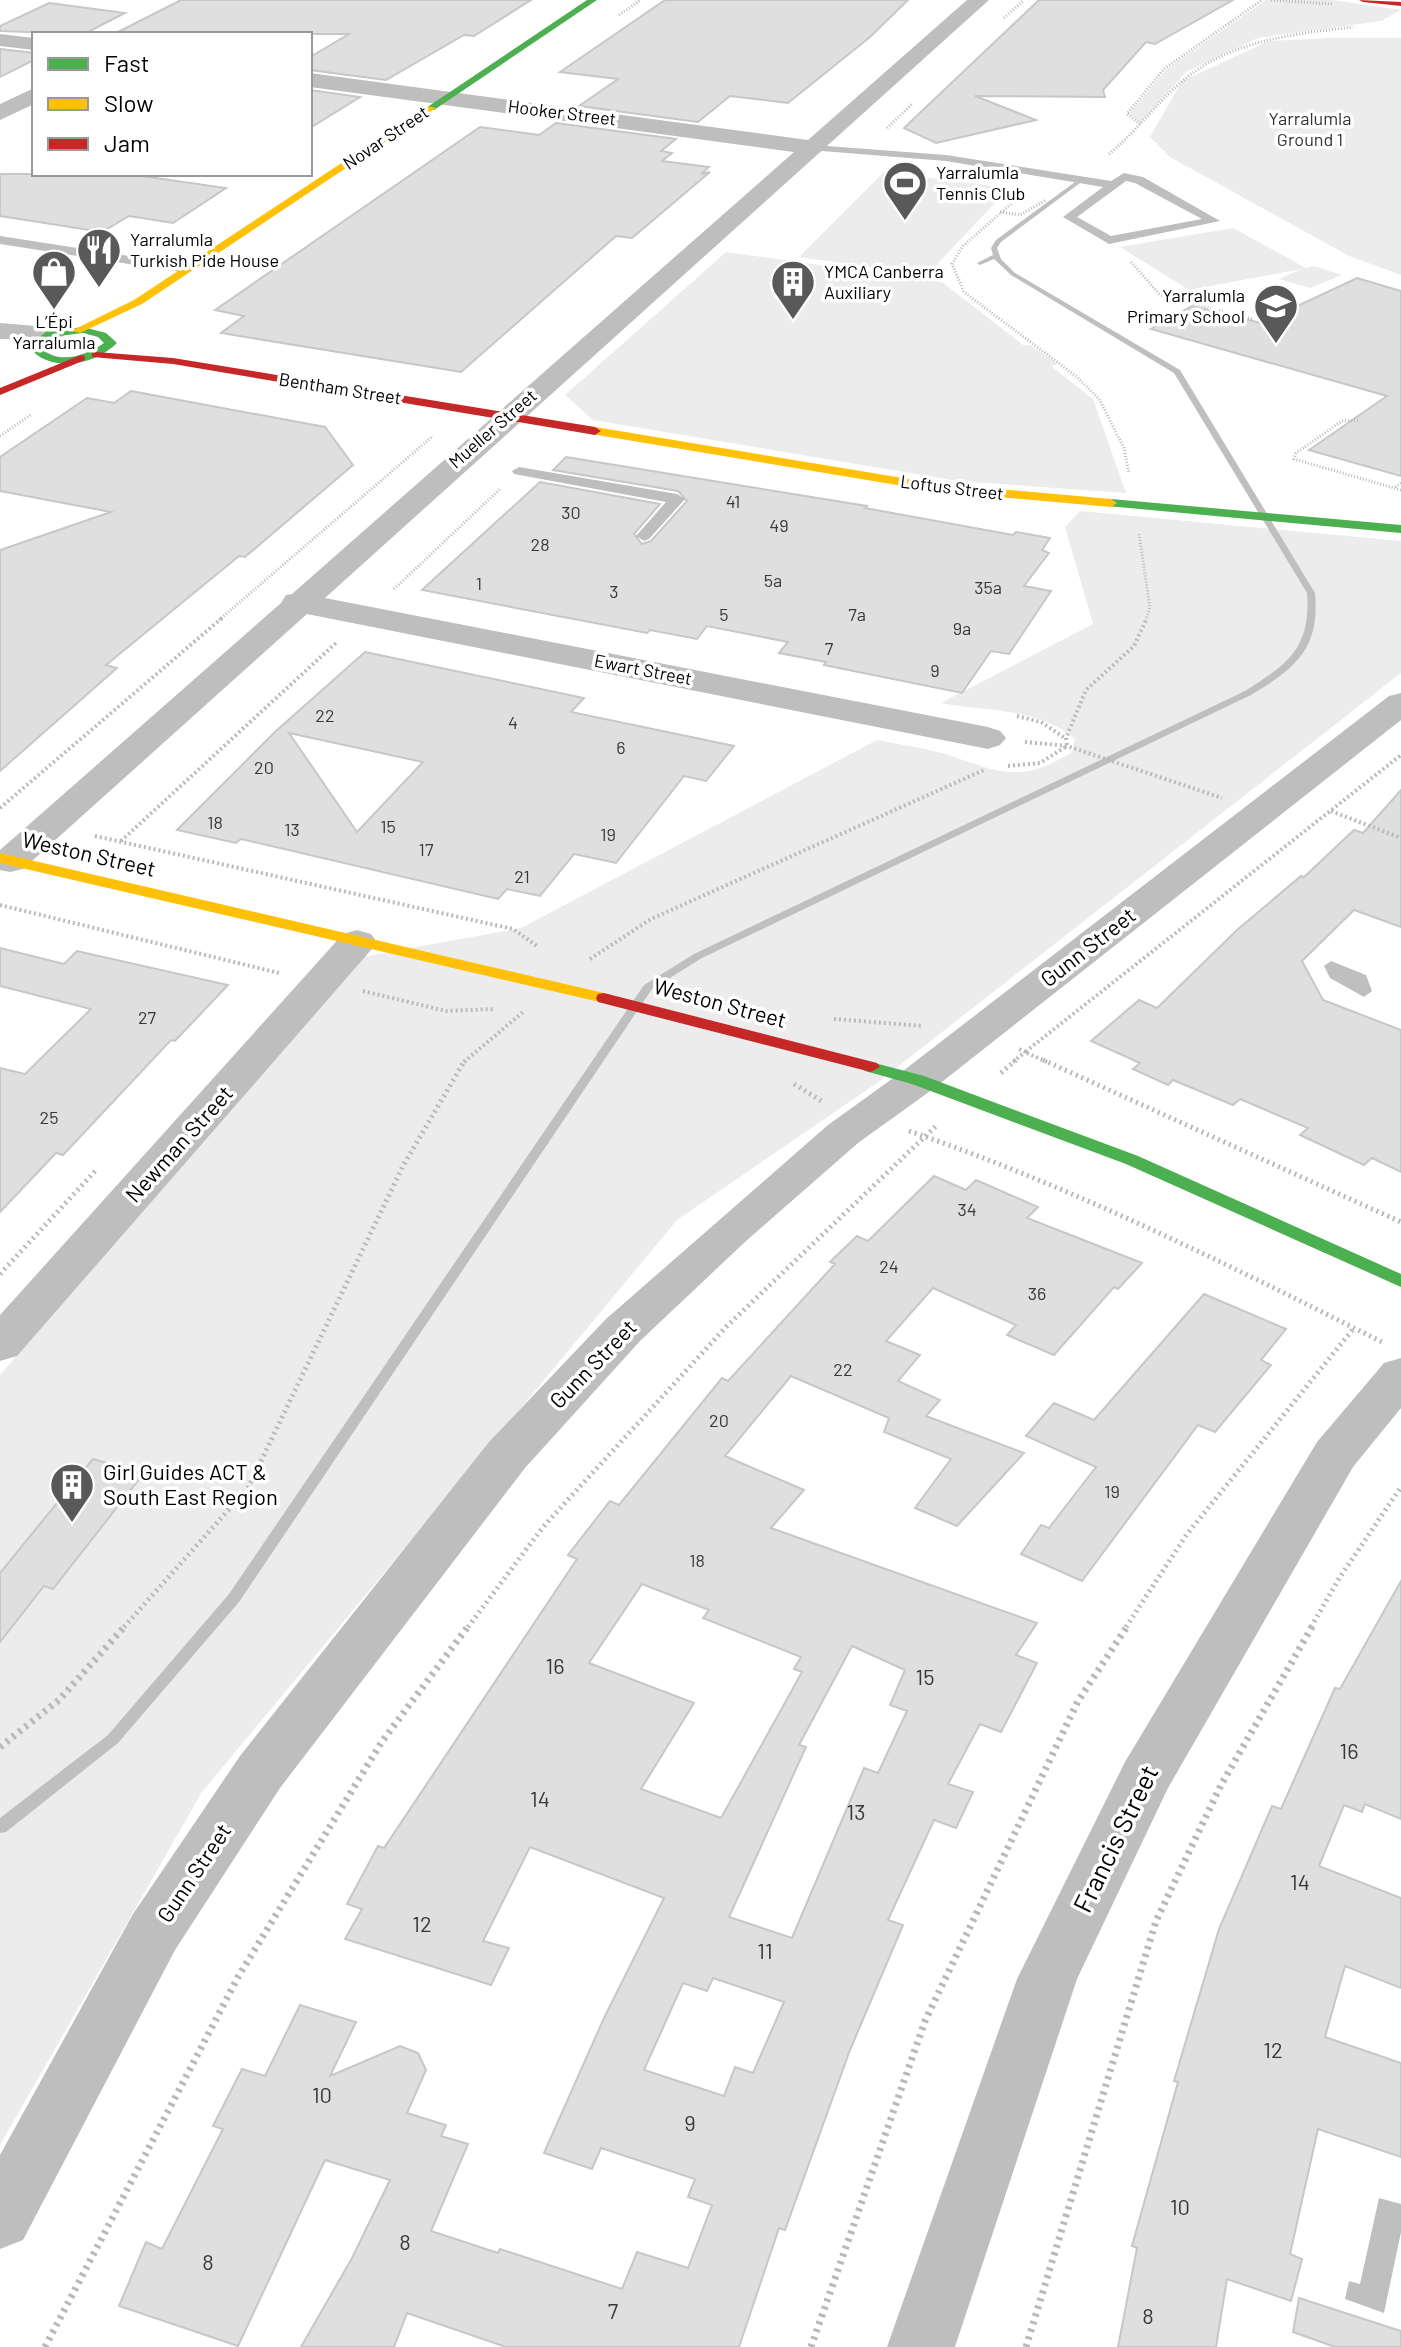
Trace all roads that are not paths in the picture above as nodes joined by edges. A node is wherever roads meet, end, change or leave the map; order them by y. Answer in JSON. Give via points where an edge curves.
{"nodes":[{"id":1,"x":593,"y":0,"type":"edge"},
{"id":2,"x":979,"y":0,"type":"edge"},
{"id":3,"x":1363,"y":0,"type":"edge"},
{"id":4,"x":1401,"y":4,"type":"edge"},
{"id":5,"x":0,"y":40,"type":"edge"},
{"id":6,"x":32,"y":44,"type":"edge"},
{"id":7,"x":312,"y":80,"type":"edge"},
{"id":8,"x":32,"y":96,"type":"edge"},
{"id":9,"x":445,"y":98,"type":"junction"},
{"id":10,"x":0,"y":113,"type":"edge"},
{"id":11,"x":814,"y":148,"type":"junction"},
{"id":12,"x":1113,"y":185,"type":"junction"},
{"id":13,"x":0,"y":240,"type":"edge"},
{"id":14,"x":187,"y":269,"type":"junction"},
{"id":15,"x":138,"y":302,"type":"junction"},
{"id":16,"x":0,"y":333,"type":"edge"},
{"id":17,"x":50,"y":340,"type":"junction"},
{"id":18,"x":99,"y":348,"type":"junction"},
{"id":19,"x":507,"y":416,"type":"junction"},
{"id":20,"x":519,"y":471,"type":"dead end"},
{"id":21,"x":1401,"y":529,"type":"edge"},
{"id":22,"x":644,"y":536,"type":"dead end"},
{"id":23,"x":297,"y":602,"type":"junction"},
{"id":24,"x":1401,"y":703,"type":"edge"},
{"id":25,"x":988,"y":738,"type":"dead end"},
{"id":26,"x":5,"y":859,"type":"edge"},
{"id":27,"x":357,"y":942,"type":"junction"},
{"id":28,"x":918,"y":1080,"type":"junction"},
{"id":29,"x":1401,"y":1281,"type":"edge"},
{"id":30,"x":0,"y":1345,"type":"edge"},
{"id":31,"x":1395,"y":1360,"type":"edge"},
{"id":32,"x":0,"y":2218,"type":"edge"},
{"id":33,"x":921,"y":2347,"type":"edge"}],
"edges":[{"from":1,"to":9,"type":"street","name":"Novar Street"},
{"from":2,"to":11,"type":"street","name":"Mueller Street"},
{"from":3,"to":4,"type":"street"},
{"from":5,"to":6,"type":"street"},
{"from":7,"to":9,"type":"street","name":"Hooker Street"},
{"from":8,"to":10,"type":"street"},
{"from":9,"to":11,"type":"street","name":"Hooker Street"},
{"from":9,"to":14,"type":"street","name":"Novar Street"},
{"from":11,"to":12,"type":"lane","via":[[946,158]]},
{"from":11,"to":19,"type":"street","name":"Mueller Street"},
{"from":12,"to":12,"type":"lane","via":[[1069,217],[1109,240],[1214,221],[1139,180],[1124,177]]},
{"from":13,"to":14,"type":"lane"},
{"from":14,"to":15,"type":"street","name":"Novar Street"},
{"from":15,"to":17,"type":"street","name":"Novar Street"},
{"from":15,"to":18,"type":"street","name":"Novar Street"},
{"from":16,"to":17,"type":"street"},
{"from":17,"to":18,"type":"street"},
{"from":17,"to":18,"type":"street","via":[[54,359]]},
{"from":17,"to":18,"type":"street","name":"Novar Street","via":[[0,392]]},
{"from":18,"to":19,"type":"street","name":"Bentham Street"},
{"from":19,"to":21,"type":"street","name":"Loftus Street","via":[[933,487]]},
{"from":19,"to":23,"type":"street","name":"Mueller Street"},
{"from":20,"to":22,"type":"lane","via":[[677,499]]},
{"from":23,"to":25,"type":"street","name":"Ewart Street"},
{"from":23,"to":26,"type":"street","name":"Mueller Street"},
{"from":24,"to":28,"type":"street","name":"Gunn Street"},
{"from":26,"to":27,"type":"street","name":"Weston Street"},
{"from":27,"to":28,"type":"street","name":"Weston Street","via":[[682,1016]]},
{"from":27,"to":30,"type":"street","name":"Newman Street"},
{"from":28,"to":29,"type":"street","name":"Weston Street","via":[[1202,1189]]},
{"from":28,"to":32,"type":"street","name":"Gunn Street","via":[[730,1231],[623,1330],[507,1455],[260,1772],[154,1932]]},
{"from":31,"to":33,"type":"street","name":"Francis Street","via":[[1145,1778],[1047,1979]]}]}
